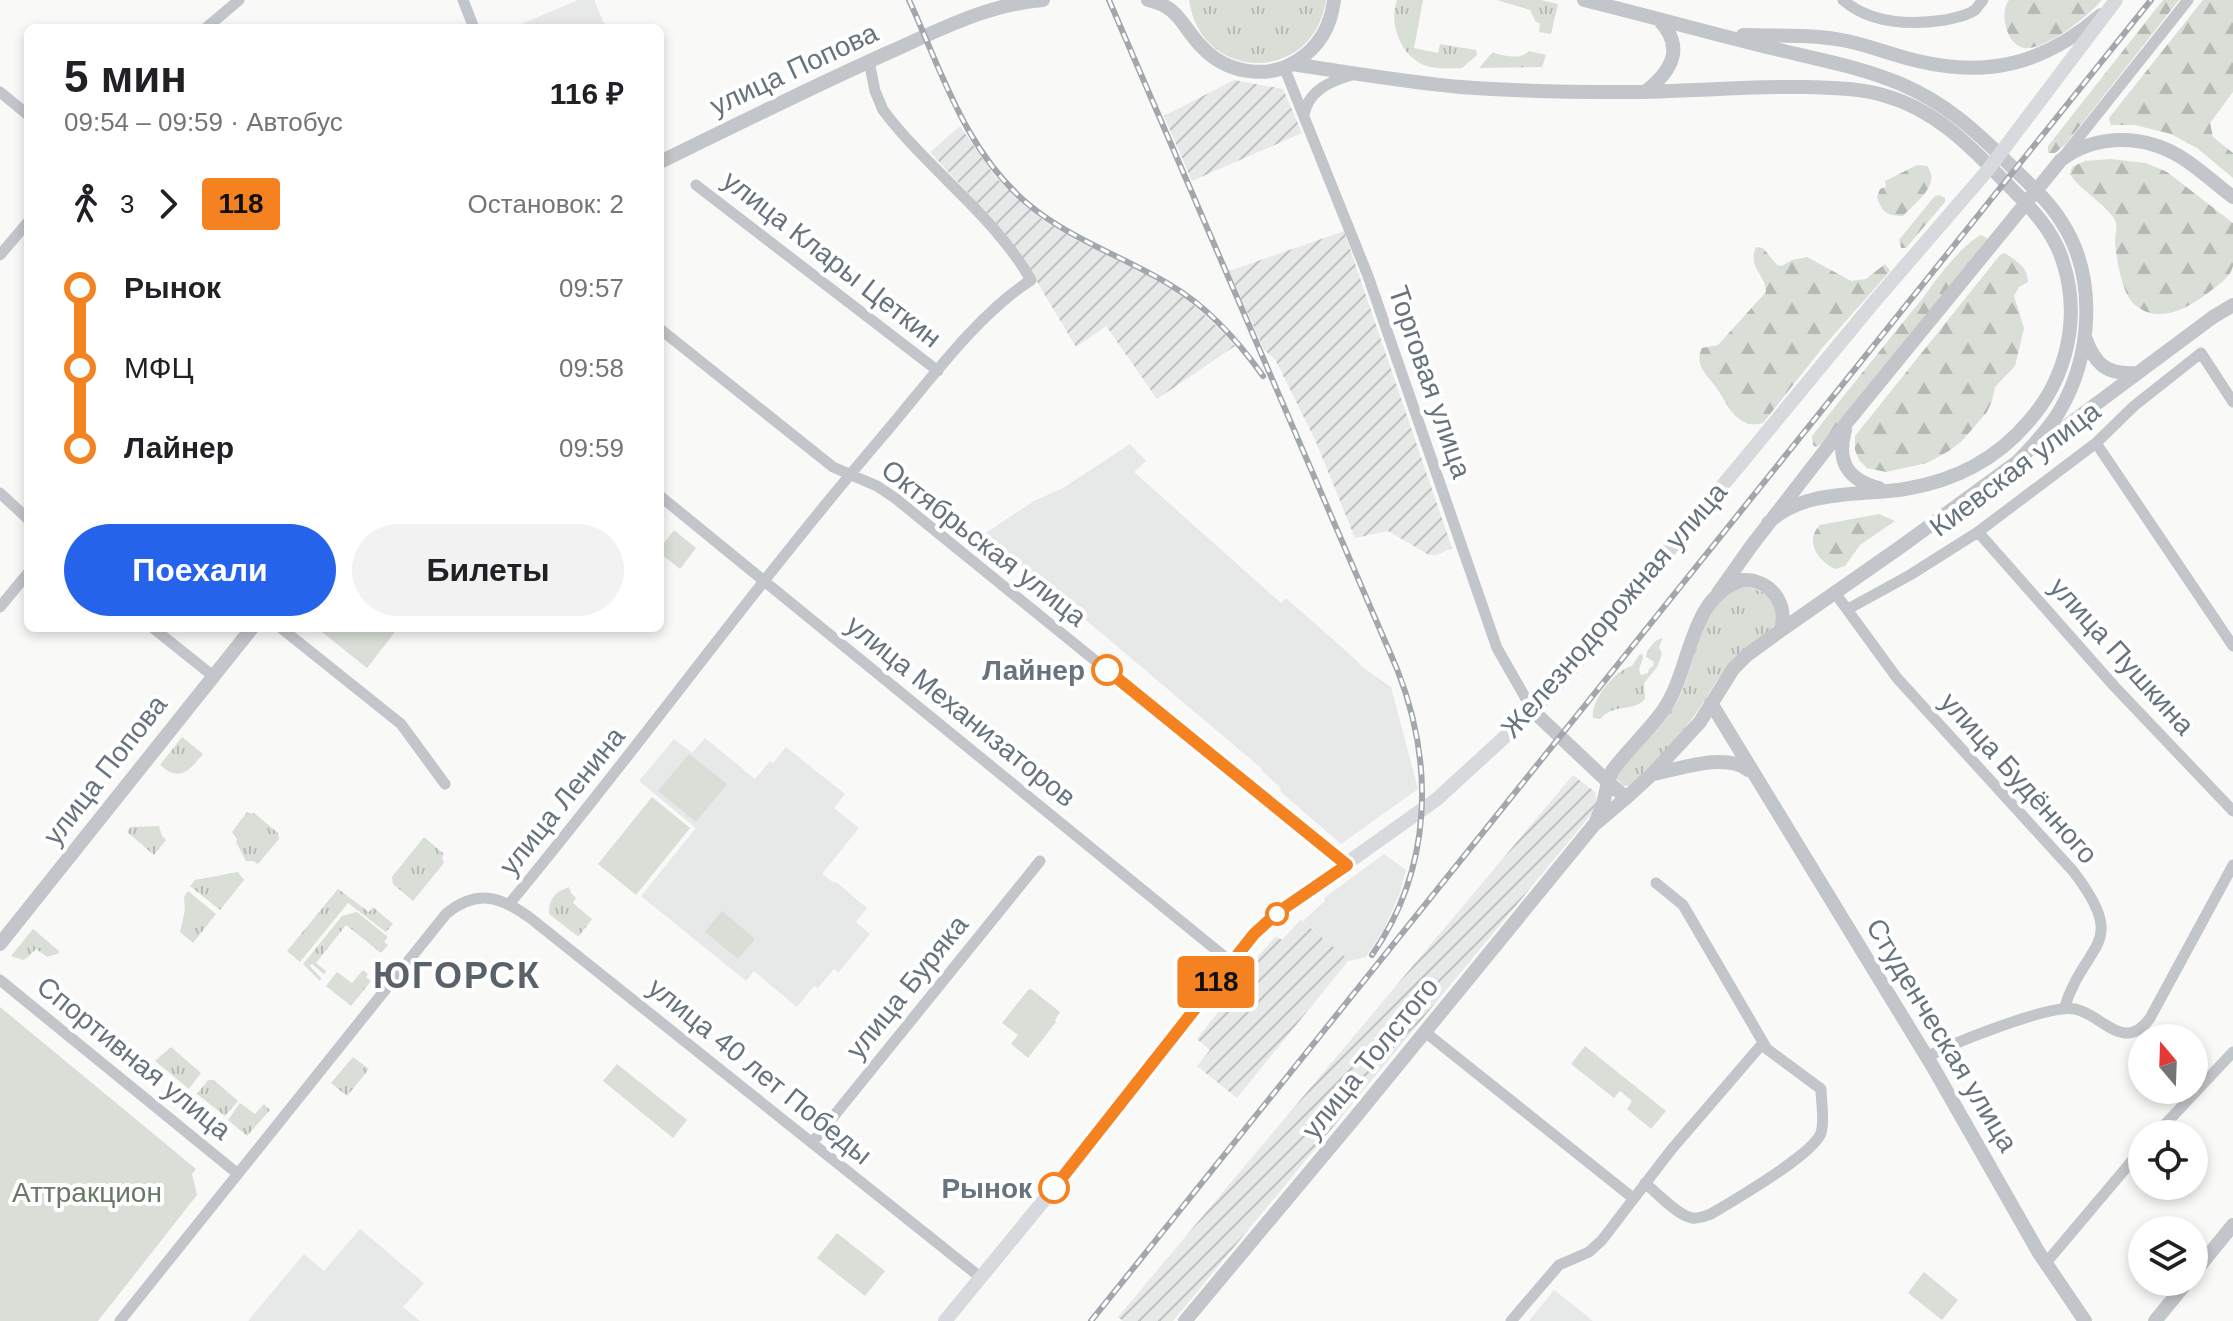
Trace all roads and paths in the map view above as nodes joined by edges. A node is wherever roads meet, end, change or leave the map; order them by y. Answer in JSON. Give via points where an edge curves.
{"nodes":[{"id":1,"x":239,"y":0,"type":"edge"},
{"id":2,"x":463,"y":0,"type":"edge"},
{"id":3,"x":1043,"y":0,"type":"edge"},
{"id":4,"x":1148,"y":0,"type":"edge"},
{"id":5,"x":1181,"y":0,"type":"edge"},
{"id":6,"x":1334,"y":0,"type":"edge"},
{"id":7,"x":1584,"y":0,"type":"edge"},
{"id":8,"x":1843,"y":0,"type":"edge"},
{"id":9,"x":1983,"y":0,"type":"edge"},
{"id":10,"x":2188,"y":0,"type":"edge"},
{"id":11,"x":2113,"y":4,"type":"edge"},
{"id":12,"x":1658,"y":19,"type":"junction"},
{"id":13,"x":211,"y":24,"type":"edge"},
{"id":14,"x":468,"y":24,"type":"edge"},
{"id":15,"x":1190,"y":32,"type":"junction"},
{"id":16,"x":1719,"y":35,"type":"junction"},
{"id":17,"x":869,"y":61,"type":"junction"},
{"id":18,"x":1288,"y":66,"type":"junction"},
{"id":19,"x":1358,"y":74,"type":"junction"},
{"id":20,"x":0,"y":92,"type":"edge"},
{"id":21,"x":1645,"y":92,"type":"junction"},
{"id":22,"x":24,"y":112,"type":"edge"},
{"id":23,"x":1304,"y":116,"type":"junction"},
{"id":24,"x":1974,"y":139,"type":"junction"},
{"id":25,"x":664,"y":160,"type":"edge"},
{"id":26,"x":2061,"y":160,"type":"junction"},
{"id":27,"x":696,"y":185,"type":"dead end"},
{"id":28,"x":2233,"y":197,"type":"edge"},
{"id":29,"x":2042,"y":208,"type":"junction"},
{"id":30,"x":24,"y":227,"type":"edge"},
{"id":31,"x":0,"y":255,"type":"edge"},
{"id":32,"x":2233,"y":305,"type":"edge"},
{"id":33,"x":664,"y":332,"type":"edge"},
{"id":34,"x":2085,"y":336,"type":"junction"},
{"id":35,"x":938,"y":371,"type":"junction"},
{"id":36,"x":2138,"y":373,"type":"junction"},
{"id":37,"x":2233,"y":402,"type":"edge"},
{"id":38,"x":1848,"y":421,"type":"junction"},
{"id":39,"x":2096,"y":443,"type":"junction"},
{"id":40,"x":2016,"y":463,"type":"junction"},
{"id":41,"x":850,"y":475,"type":"junction"},
{"id":42,"x":1904,"y":489,"type":"junction"},
{"id":43,"x":2,"y":499,"type":"edge"},
{"id":44,"x":664,"y":499,"type":"edge"},
{"id":45,"x":24,"y":516,"type":"edge"},
{"id":46,"x":1768,"y":523,"type":"junction"},
{"id":47,"x":1978,"y":532,"type":"junction"},
{"id":48,"x":24,"y":578,"type":"edge"},
{"id":49,"x":764,"y":580,"type":"junction"},
{"id":50,"x":1718,"y":593,"type":"junction"},
{"id":51,"x":1835,"y":593,"type":"junction"},
{"id":52,"x":0,"y":607,"type":"edge"},
{"id":53,"x":1848,"y":609,"type":"junction"},
{"id":54,"x":1780,"y":631,"type":"junction"},
{"id":55,"x":158,"y":632,"type":"edge"},
{"id":56,"x":249,"y":632,"type":"edge"},
{"id":57,"x":286,"y":632,"type":"edge"},
{"id":58,"x":2233,"y":646,"type":"edge"},
{"id":59,"x":213,"y":676,"type":"junction"},
{"id":60,"x":1711,"y":703,"type":"junction"},
{"id":61,"x":1533,"y":711,"type":"junction"},
{"id":62,"x":1577,"y":752,"type":"junction"},
{"id":63,"x":1625,"y":753,"type":"junction"},
{"id":64,"x":1652,"y":774,"type":"junction"},
{"id":65,"x":1754,"y":776,"type":"junction"},
{"id":66,"x":1608,"y":782,"type":"junction"},
{"id":67,"x":445,"y":784,"type":"dead end"},
{"id":68,"x":1626,"y":798,"type":"junction"},
{"id":69,"x":2233,"y":811,"type":"edge"},
{"id":70,"x":1593,"y":826,"type":"junction"},
{"id":71,"x":1040,"y":861,"type":"dead end"},
{"id":72,"x":1347,"y":865,"type":"junction"},
{"id":73,"x":2233,"y":865,"type":"edge"},
{"id":74,"x":1656,"y":883,"type":"dead end"},
{"id":75,"x":510,"y":903,"type":"junction"},
{"id":76,"x":0,"y":944,"type":"edge"},
{"id":77,"x":1231,"y":962,"type":"junction"},
{"id":78,"x":0,"y":980,"type":"edge"},
{"id":79,"x":2064,"y":1009,"type":"junction"},
{"id":80,"x":1425,"y":1032,"type":"junction"},
{"id":81,"x":1763,"y":1043,"type":"junction"},
{"id":82,"x":2233,"y":1052,"type":"edge"},
{"id":83,"x":1927,"y":1057,"type":"junction"},
{"id":84,"x":2169,"y":1120,"type":"edge"},
{"id":85,"x":812,"y":1143,"type":"junction"},
{"id":86,"x":2128,"y":1166,"type":"edge"},
{"id":87,"x":238,"y":1174,"type":"junction"},
{"id":88,"x":1645,"y":1183,"type":"junction"},
{"id":89,"x":1633,"y":1198,"type":"junction"},
{"id":90,"x":2233,"y":1225,"type":"edge"},
{"id":91,"x":2208,"y":1256,"type":"edge"},
{"id":92,"x":2045,"y":1264,"type":"junction"},
{"id":93,"x":980,"y":1277,"type":"junction"},
{"id":94,"x":2176,"y":1296,"type":"edge"},
{"id":95,"x":120,"y":1321,"type":"edge"},
{"id":96,"x":945,"y":1321,"type":"edge"},
{"id":97,"x":1185,"y":1321,"type":"edge"},
{"id":98,"x":1511,"y":1321,"type":"edge"},
{"id":99,"x":2085,"y":1321,"type":"edge"},
{"id":100,"x":2155,"y":1321,"type":"edge"}],
"edges":[{"from":1,"to":13,"type":"street"},
{"from":2,"to":14,"type":"street"},
{"from":3,"to":17,"type":"street","name":"улица Попова","via":[[973,16]]},
{"from":4,"to":15,"type":"street","via":[[1174,11]]},
{"from":5,"to":15,"type":"street"},
{"from":6,"to":18,"type":"street","via":[[1322,37]]},
{"from":7,"to":12,"type":"street"},
{"from":8,"to":9,"type":"street","via":[[1873,16],[1907,23],[1952,19]]},
{"from":10,"to":26,"type":"street"},
{"from":11,"to":16,"type":"street","via":[[2048,52],[1987,68],[1930,63],[1816,37]]},
{"from":11,"to":61,"type":"main road","name":"Железнодорожная улица","via":[[1987,171]]},
{"from":12,"to":16,"type":"street"},
{"from":12,"to":21,"type":"street","via":[[1671,37],[1672,61]]},
{"from":15,"to":18,"type":"street","via":[[1204,50],[1232,67],[1253,72]]},
{"from":16,"to":24,"type":"street","via":[[1898,83],[1948,109]]},
{"from":17,"to":25,"type":"street","name":"улица Попова"},
{"from":17,"to":35,"type":"street","name":"улица Ленина","via":[[883,110],[977,210],[1031,280],[1002,302]]},
{"from":18,"to":19,"type":"street"},
{"from":18,"to":23,"type":"street","name":"Торговая улица"},
{"from":19,"to":21,"type":"street","via":[[1460,87]]},
{"from":19,"to":23,"type":"street","via":[[1319,89]]},
{"from":20,"to":22,"type":"street"},
{"from":21,"to":24,"type":"street","via":[[1776,86],[1865,90],[1904,102]]},
{"from":23,"to":61,"type":"street","name":"Торговая улица","via":[[1372,287],[1493,636]]},
{"from":24,"to":29,"type":"street"},
{"from":26,"to":28,"type":"street","via":[[2087,145],[2144,142],[2181,157]]},
{"from":26,"to":38,"type":"street"},
{"from":27,"to":35,"type":"street","name":"улица Клары Цеткин"},
{"from":29,"to":34,"type":"street","via":[[2063,223],[2080,264]]},
{"from":29,"to":42,"type":"street","via":[[2069,291],[2068,346],[2055,381],[2031,420],[1992,455],[1950,478]]},
{"from":30,"to":31,"type":"street"},
{"from":32,"to":36,"type":"street"},
{"from":33,"to":41,"type":"street","name":"Октябрьская улица"},
{"from":34,"to":36,"type":"street","via":[[2104,367],[2120,374]]},
{"from":34,"to":40,"type":"street","via":[[2076,376],[2060,409]]},
{"from":35,"to":41,"type":"street","name":"улица Ленина"},
{"from":36,"to":40,"type":"street"},
{"from":37,"to":39,"type":"street","name":"Киевская улица","via":[[2201,353]]},
{"from":38,"to":42,"type":"street","via":[[1842,453],[1848,471],[1865,484]]},
{"from":38,"to":46,"type":"street"},
{"from":39,"to":47,"type":"street","name":"Киевская улица"},
{"from":39,"to":58,"type":"street"},
{"from":40,"to":51,"type":"street"},
{"from":41,"to":49,"type":"street","name":"улица Ленина"},
{"from":41,"to":72,"type":"street","name":"Октябрьская улица","via":[[895,498]]},
{"from":42,"to":46,"type":"street","via":[[1809,500]]},
{"from":43,"to":45,"type":"street"},
{"from":44,"to":49,"type":"street","name":"улица Механизаторов"},
{"from":46,"to":50,"type":"street"},
{"from":47,"to":53,"type":"street","name":"Киевская улица"},
{"from":47,"to":69,"type":"street","name":"улица Пушкина"},
{"from":48,"to":52,"type":"street"},
{"from":49,"to":75,"type":"street","name":"улица Ленина"},
{"from":49,"to":77,"type":"street","name":"улица Механизаторов"},
{"from":50,"to":54,"type":"street","via":[[1742,580],[1763,583],[1782,606]]},
{"from":50,"to":63,"type":"street","via":[[1694,633],[1665,708]]},
{"from":51,"to":53,"type":"street","name":"улица Будённого"},
{"from":51,"to":54,"type":"street"},
{"from":53,"to":79,"type":"street","name":"улица Будённого","via":[[1897,678],[2073,871],[2097,907],[2100,940]]},
{"from":54,"to":60,"type":"street","via":[[1733,669]]},
{"from":55,"to":59,"type":"street"},
{"from":56,"to":59,"type":"street","name":"улица Попова"},
{"from":57,"to":67,"type":"street","via":[[401,724]]},
{"from":59,"to":76,"type":"street","name":"улица Попова"},
{"from":60,"to":64,"type":"street"},
{"from":60,"to":65,"type":"street","name":"Студенческая улица"},
{"from":61,"to":62,"type":"street"},
{"from":61,"to":72,"type":"main road","name":"Железнодорожная улица","via":[[1437,799]]},
{"from":62,"to":63,"type":"street","via":[[1598,761]]},
{"from":62,"to":66,"type":"street"},
{"from":63,"to":66,"type":"street"},
{"from":64,"to":65,"type":"street","via":[[1724,761],[1740,764]]},
{"from":64,"to":68,"type":"street"},
{"from":65,"to":83,"type":"street","name":"Студенческая улица"},
{"from":66,"to":68,"type":"street"},
{"from":66,"to":70,"type":"street"},
{"from":68,"to":70,"type":"street"},
{"from":70,"to":80,"type":"street","name":"улица Толстого"},
{"from":71,"to":85,"type":"street","name":"улица Буряка"},
{"from":72,"to":77,"type":"main road","name":"Железнодорожная улица","via":[[1268,920]]},
{"from":73,"to":79,"type":"street","via":[[2141,1029],[2117,1032]]},
{"from":74,"to":81,"type":"street","via":[[1683,905]]},
{"from":75,"to":85,"type":"street","name":"улица 40 лет Победы"},
{"from":75,"to":87,"type":"street","name":"улица Ленина","via":[[482,898],[446,914]]},
{"from":77,"to":93,"type":"main road","name":"Железнодорожная улица"},
{"from":78,"to":87,"type":"street","name":"Спортивная улица"},
{"from":79,"to":83,"type":"street","via":[[2019,1020]]},
{"from":80,"to":89,"type":"street"},
{"from":80,"to":97,"type":"street","name":"улица Толстого"},
{"from":81,"to":88,"type":"street"},
{"from":81,"to":88,"type":"street","via":[[1821,1089],[1819,1137],[1777,1173],[1711,1214],[1683,1215]]},
{"from":82,"to":84,"type":"street"},
{"from":83,"to":92,"type":"street","name":"Студенческая улица"},
{"from":85,"to":93,"type":"street","name":"улица 40 лет Победы"},
{"from":86,"to":92,"type":"street"},
{"from":87,"to":95,"type":"street","name":"улица Ленина"},
{"from":88,"to":89,"type":"street"},
{"from":89,"to":98,"type":"street","via":[[1602,1240],[1559,1265]]},
{"from":90,"to":91,"type":"street"},
{"from":92,"to":99,"type":"street","name":"Студенческая улица"},
{"from":93,"to":96,"type":"main road","name":"Железнодорожная улица"},
{"from":94,"to":100,"type":"street"}]}
